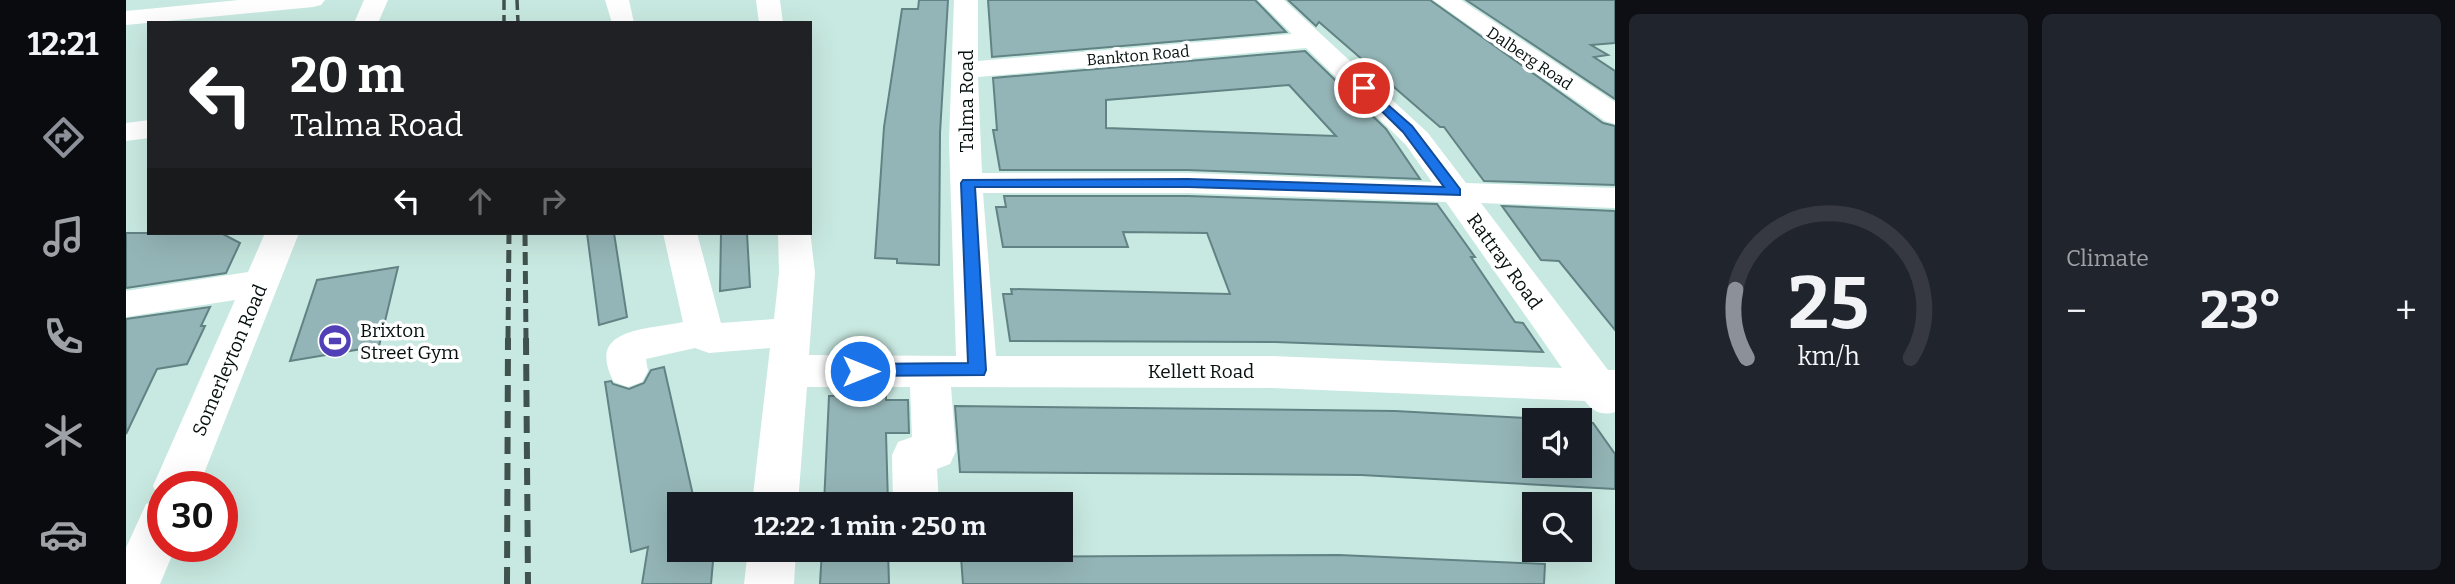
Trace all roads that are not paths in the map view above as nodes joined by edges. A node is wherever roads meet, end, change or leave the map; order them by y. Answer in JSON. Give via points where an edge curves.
{"nodes":[{"id":1,"x":138,"y":0,"type":"edge"},
{"id":2,"x":313,"y":0,"type":"edge"},
{"id":3,"x":376,"y":0,"type":"edge"},
{"id":4,"x":768,"y":0,"type":"edge"},
{"id":5,"x":966,"y":0,"type":"edge"},
{"id":6,"x":1270,"y":0,"type":"edge"},
{"id":7,"x":1445,"y":0,"type":"edge"},
{"id":8,"x":262,"y":2,"type":"edge"},
{"id":9,"x":126,"y":16,"type":"edge"},
{"id":10,"x":367,"y":21,"type":"edge"},
{"id":11,"x":771,"y":21,"type":"edge"},
{"id":12,"x":1312,"y":40,"type":"junction"},
{"id":13,"x":964,"y":70,"type":"junction"},
{"id":14,"x":1615,"y":115,"type":"edge"},
{"id":15,"x":147,"y":129,"type":"edge"},
{"id":16,"x":126,"y":132,"type":"edge"},
{"id":17,"x":967,"y":183,"type":"junction"},
{"id":18,"x":1455,"y":192,"type":"junction"},
{"id":19,"x":1615,"y":198,"type":"edge"},
{"id":20,"x":281,"y":235,"type":"edge"},
{"id":21,"x":680,"y":235,"type":"edge"},
{"id":22,"x":795,"y":235,"type":"edge"},
{"id":23,"x":262,"y":283,"type":"junction"},
{"id":24,"x":126,"y":304,"type":"edge"},
{"id":25,"x":704,"y":332,"type":"junction"},
{"id":26,"x":789,"y":352,"type":"junction"},
{"id":27,"x":930,"y":370,"type":"junction"},
{"id":28,"x":977,"y":370,"type":"junction"},
{"id":29,"x":628,"y":371,"type":"dead end"},
{"id":30,"x":1609,"y":394,"type":"edge"},
{"id":31,"x":182,"y":471,"type":"edge"},
{"id":32,"x":776,"y":492,"type":"edge"},
{"id":33,"x":916,"y":492,"type":"edge"},
{"id":34,"x":147,"y":556,"type":"edge"},
{"id":35,"x":771,"y":562,"type":"edge"},
{"id":36,"x":135,"y":584,"type":"edge"},
{"id":37,"x":769,"y":584,"type":"edge"}],
"edges":[{"from":1,"to":9,"type":"street"},
{"from":2,"to":8,"type":"street"},
{"from":3,"to":10,"type":"street"},
{"from":4,"to":11,"type":"street"},
{"from":5,"to":13,"type":"street","name":"Talma Road"},
{"from":6,"to":12,"type":"street","name":"Rattray Road"},
{"from":7,"to":14,"type":"street","name":"Dalberg Road"},
{"from":8,"to":9,"type":"street"},
{"from":12,"to":13,"type":"street","name":"Bankton Road"},
{"from":12,"to":18,"type":"street","name":"Rattray Road","via":[[1408,129]]},
{"from":13,"to":17,"type":"street","name":"Talma Road"},
{"from":15,"to":16,"type":"street"},
{"from":17,"to":18,"type":"street","via":[[1188,183]]},
{"from":17,"to":28,"type":"street","name":"Talma Road"},
{"from":18,"to":19,"type":"street"},
{"from":18,"to":30,"type":"street","name":"Rattray Road"},
{"from":20,"to":23,"type":"street","name":"Somerleyton Road"},
{"from":21,"to":25,"type":"street"},
{"from":22,"to":26,"type":"street","via":[[797,273]]},
{"from":23,"to":24,"type":"street"},
{"from":23,"to":31,"type":"street","name":"Somerleyton Road"},
{"from":25,"to":26,"type":"street","name":"Kellett Road","via":[[709,338]]},
{"from":25,"to":29,"type":"street","via":[[625,351]]},
{"from":26,"to":27,"type":"street","name":"Kellett Road"},
{"from":26,"to":32,"type":"street"},
{"from":27,"to":28,"type":"street","name":"Kellett Road"},
{"from":27,"to":33,"type":"street","via":[[934,451],[914,455]]},
{"from":28,"to":30,"type":"street","name":"Kellett Road","via":[[1272,372]]},
{"from":34,"to":36,"type":"street"},
{"from":35,"to":37,"type":"street"}]}
